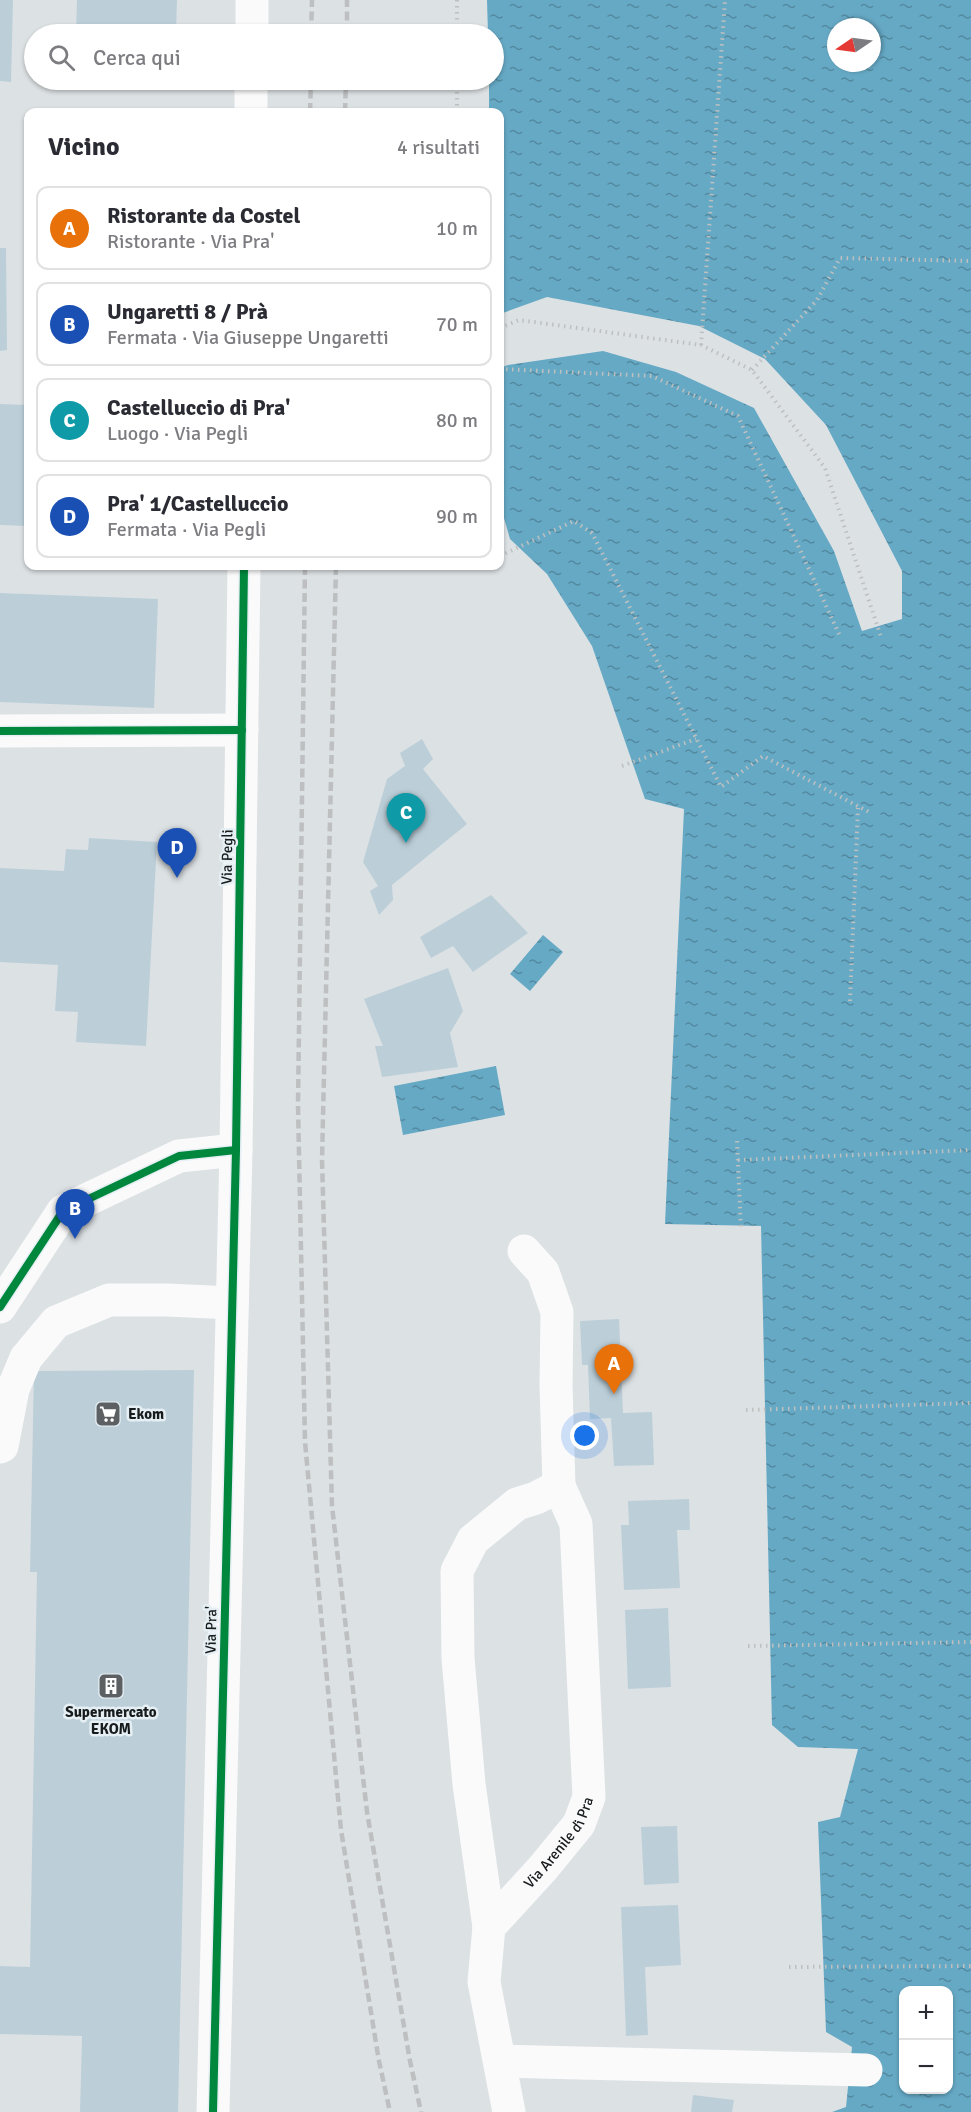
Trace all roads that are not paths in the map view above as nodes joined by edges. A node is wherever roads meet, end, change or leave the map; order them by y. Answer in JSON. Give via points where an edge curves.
{"nodes":[{"id":1,"x":252,"y":0,"type":"edge"},
{"id":2,"x":252,"y":24,"type":"edge"},
{"id":3,"x":251,"y":90,"type":"edge"},
{"id":4,"x":250,"y":108,"type":"edge"},
{"id":5,"x":244,"y":570,"type":"edge"},
{"id":6,"x":242,"y":730,"type":"junction"},
{"id":7,"x":0,"y":731,"type":"edge"},
{"id":8,"x":236,"y":1150,"type":"junction"},
{"id":9,"x":524,"y":1251,"type":"dead end"},
{"id":10,"x":232,"y":1303,"type":"junction"},
{"id":11,"x":0,"y":1307,"type":"edge"},
{"id":12,"x":0,"y":1447,"type":"edge"},
{"id":13,"x":559,"y":1486,"type":"junction"},
{"id":14,"x":489,"y":1927,"type":"junction"},
{"id":15,"x":500,"y":2061,"type":"junction"},
{"id":16,"x":866,"y":2070,"type":"dead end"},
{"id":17,"x":213,"y":2112,"type":"edge"},
{"id":18,"x":509,"y":2112,"type":"edge"}],
"edges":[{"from":1,"to":2,"type":"main road"},
{"from":3,"to":4,"type":"main road"},
{"from":5,"to":6,"type":"main road","name":"Via Pegli"},
{"from":6,"to":7,"type":"main road"},
{"from":6,"to":8,"type":"main road","name":"Via Pegli"},
{"from":8,"to":10,"type":"main road","name":"Via Pra'"},
{"from":8,"to":11,"type":"main road","via":[[179,1156],[63,1211]]},
{"from":9,"to":13,"type":"main road","via":[[543,1272],[557,1312]]},
{"from":10,"to":12,"type":"main road","via":[[109,1300],[56,1322],[26,1358],[13,1389]]},
{"from":10,"to":17,"type":"main road","name":"Via Pra'"},
{"from":13,"to":14,"type":"main road","name":"Via Arenile di Pra","via":[[576,1524],[589,1797],[579,1824]]},
{"from":13,"to":14,"type":"main road","via":[[517,1504],[473,1540],[457,1571],[458,1658],[468,1772]]},
{"from":14,"to":15,"type":"main road","via":[[484,1982]]},
{"from":15,"to":16,"type":"main road"},
{"from":15,"to":18,"type":"main road"}]}
